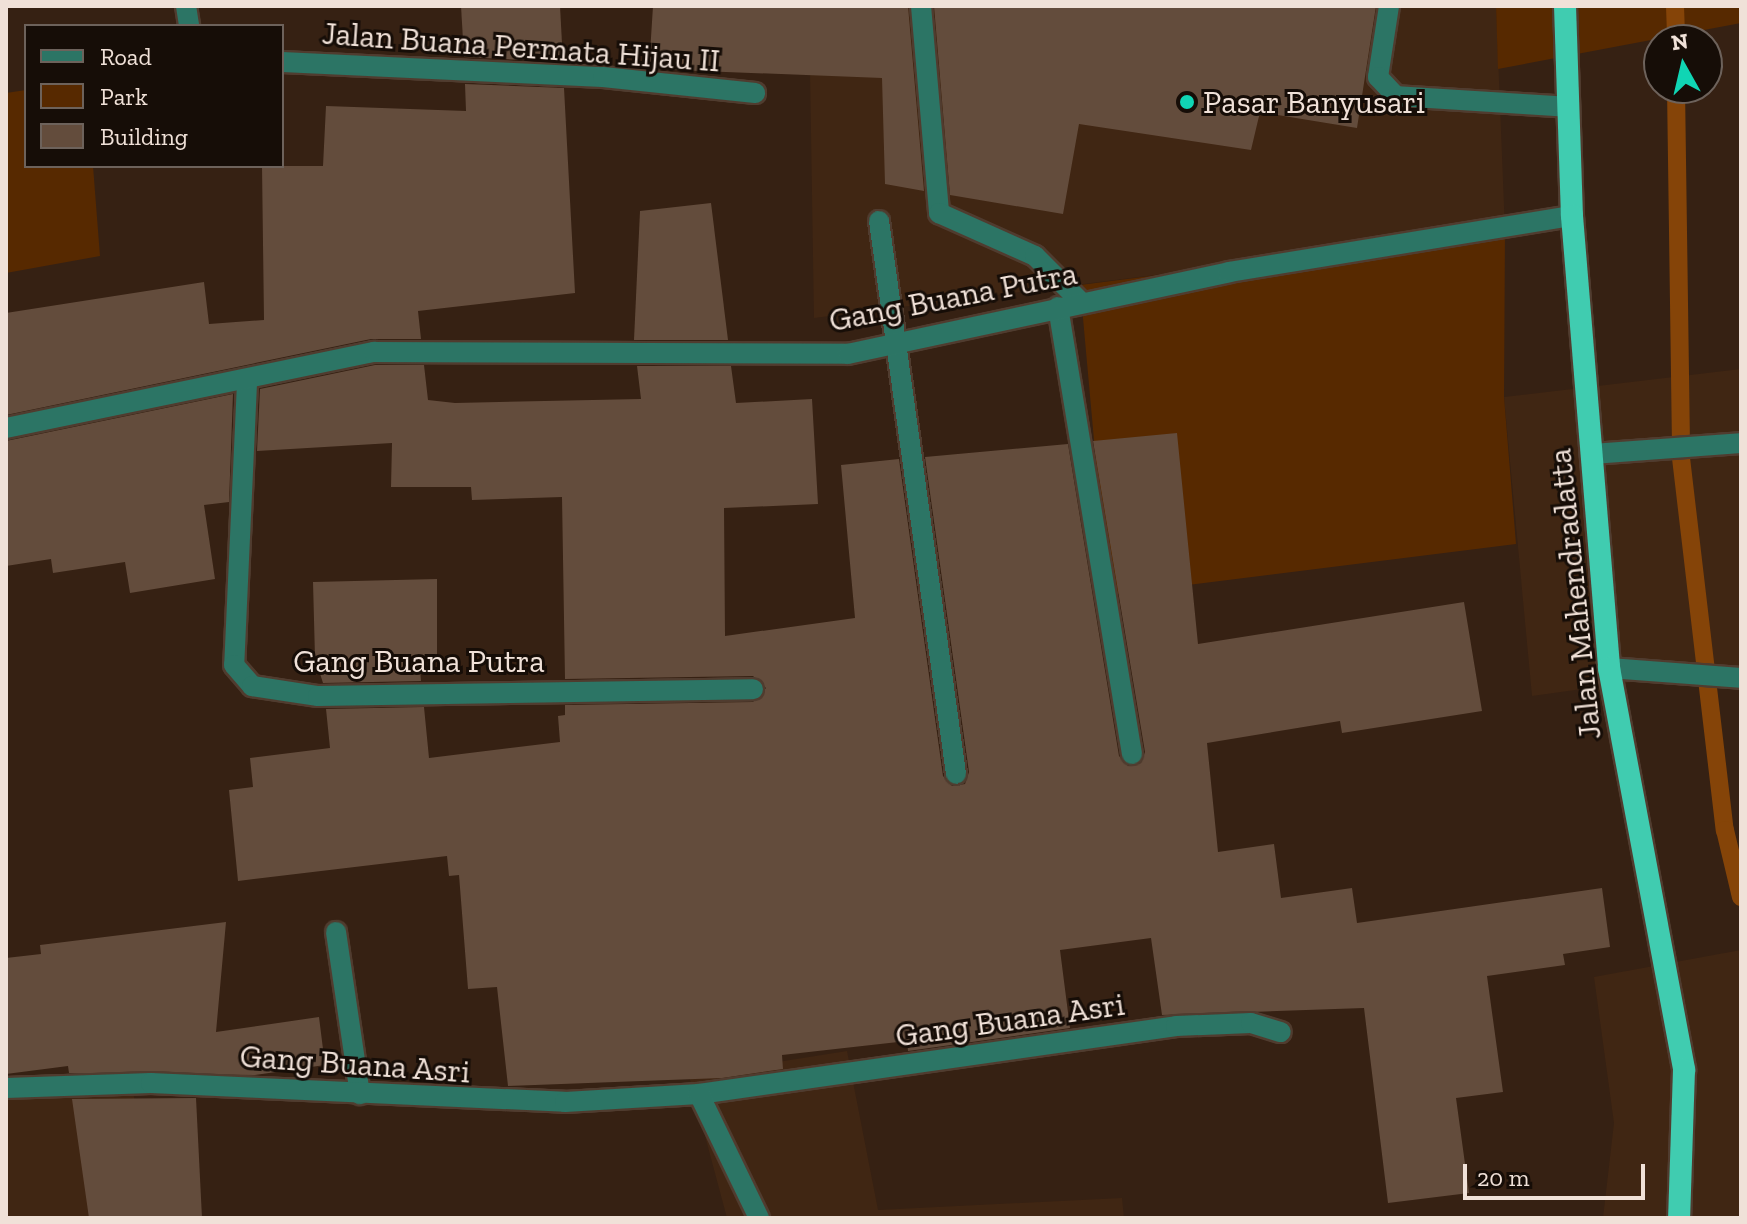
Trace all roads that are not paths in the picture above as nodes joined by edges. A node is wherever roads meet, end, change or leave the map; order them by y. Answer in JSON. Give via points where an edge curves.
{"nodes":[{"id":1,"x":921,"y":6,"type":"edge"},
{"id":2,"x":1389,"y":6,"type":"edge"},
{"id":3,"x":1565,"y":6,"type":"edge"},
{"id":4,"x":284,"y":62,"type":"edge"},
{"id":5,"x":755,"y":93,"type":"dead end"},
{"id":6,"x":1569,"y":107,"type":"junction"},
{"id":7,"x":1572,"y":216,"type":"junction"},
{"id":8,"x":879,"y":221,"type":"dead end"},
{"id":9,"x":1081,"y":302,"type":"junction"},
{"id":10,"x":1058,"y":307,"type":"junction"},
{"id":11,"x":893,"y":340,"type":"junction"},
{"id":12,"x":247,"y":383,"type":"junction"},
{"id":13,"x":6,"y":428,"type":"edge"},
{"id":14,"x":1741,"y":443,"type":"edge"},
{"id":15,"x":1592,"y":454,"type":"junction"},
{"id":16,"x":1609,"y":668,"type":"junction"},
{"id":17,"x":1741,"y":678,"type":"edge"},
{"id":18,"x":753,"y":689,"type":"dead end"},
{"id":19,"x":1132,"y":754,"type":"dead end"},
{"id":20,"x":956,"y":774,"type":"dead end"},
{"id":21,"x":336,"y":932,"type":"dead end"},
{"id":22,"x":1281,"y":1032,"type":"dead end"},
{"id":23,"x":6,"y":1088,"type":"edge"},
{"id":24,"x":360,"y":1094,"type":"junction"},
{"id":25,"x":699,"y":1094,"type":"junction"},
{"id":26,"x":759,"y":1218,"type":"edge"},
{"id":27,"x":1679,"y":1218,"type":"edge"}],
"edges":[{"from":1,"to":9,"type":"street","via":[[939,213],[1035,256]]},
{"from":2,"to":6,"type":"street","via":[[1378,77],[1396,96]]},
{"from":3,"to":6,"type":"highway","name":"Jalan Mahendradatta"},
{"from":4,"to":5,"type":"street","name":"Jalan Buana Permata Hijau II","via":[[603,77]]},
{"from":6,"to":7,"type":"highway","name":"Jalan Mahendradatta"},
{"from":7,"to":9,"type":"street","name":"Gang Buana Putra"},
{"from":7,"to":15,"type":"highway","name":"Jalan Mahendradatta"},
{"from":8,"to":11,"type":"street"},
{"from":9,"to":10,"type":"street","name":"Gang Buana Putra"},
{"from":10,"to":11,"type":"street","name":"Gang Buana Putra"},
{"from":10,"to":19,"type":"street"},
{"from":11,"to":12,"type":"street","name":"Gang Buana Putra","via":[[848,354],[374,352]]},
{"from":11,"to":20,"type":"street"},
{"from":12,"to":13,"type":"street","name":"Gang Buana Putra"},
{"from":12,"to":18,"type":"street","name":"Gang Buana Putra","via":[[234,665],[252,686],[318,696]]},
{"from":14,"to":15,"type":"street"},
{"from":15,"to":16,"type":"highway","name":"Jalan Mahendradatta"},
{"from":16,"to":17,"type":"street"},
{"from":16,"to":27,"type":"highway","name":"Jalan Mahendradatta","via":[[1684,1070]]},
{"from":21,"to":24,"type":"street"},
{"from":22,"to":25,"type":"street","name":"Gang Buana Asri","via":[[1251,1023],[1176,1026]]},
{"from":23,"to":24,"type":"street","name":"Gang Buana Asri","via":[[151,1083]]},
{"from":24,"to":25,"type":"street","name":"Gang Buana Asri","via":[[477,1103]]},
{"from":25,"to":26,"type":"street"}]}
